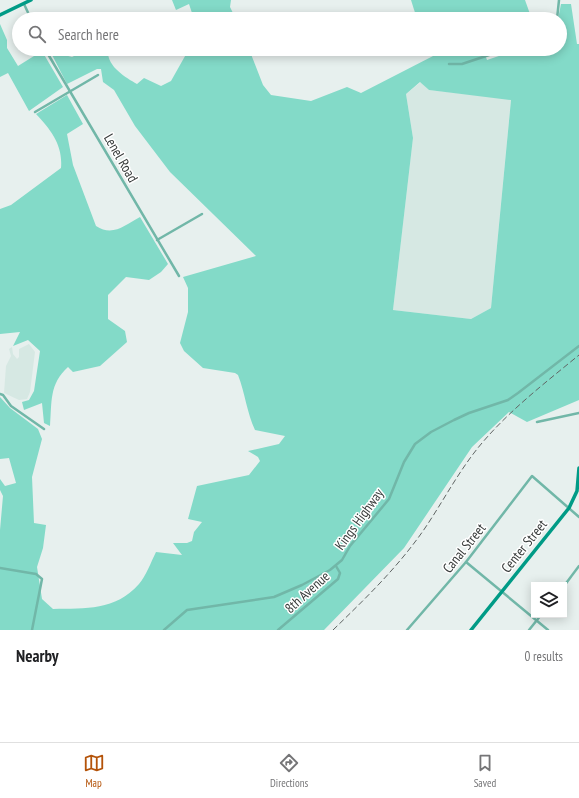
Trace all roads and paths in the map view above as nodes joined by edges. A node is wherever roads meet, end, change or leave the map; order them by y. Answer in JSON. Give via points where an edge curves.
{"nodes":[{"id":1,"x":31,"y":0,"type":"edge"},
{"id":2,"x":559,"y":0,"type":"edge"},
{"id":3,"x":24,"y":4,"type":"junction"},
{"id":4,"x":27,"y":12,"type":"edge"},
{"id":5,"x":558,"y":12,"type":"edge"},
{"id":6,"x":0,"y":15,"type":"edge"},
{"id":7,"x":49,"y":56,"type":"edge"},
{"id":8,"x":486,"y":56,"type":"edge"},
{"id":9,"x":449,"y":64,"type":"dead end"},
{"id":10,"x":98,"y":75,"type":"dead end"},
{"id":11,"x":70,"y":92,"type":"junction"},
{"id":12,"x":35,"y":112,"type":"dead end"},
{"id":13,"x":202,"y":214,"type":"dead end"},
{"id":14,"x":157,"y":240,"type":"junction"},
{"id":15,"x":180,"y":276,"type":"dead end"},
{"id":16,"x":579,"y":346,"type":"edge"},
{"id":17,"x":0,"y":394,"type":"edge"},
{"id":18,"x":579,"y":413,"type":"edge"},
{"id":19,"x":537,"y":422,"type":"dead end"},
{"id":20,"x":44,"y":429,"type":"dead end"},
{"id":21,"x":579,"y":468,"type":"edge"},
{"id":22,"x":569,"y":508,"type":"junction"},
{"id":23,"x":579,"y":517,"type":"edge"},
{"id":24,"x":466,"y":562,"type":"junction"},
{"id":25,"x":336,"y":566,"type":"junction"},
{"id":26,"x":579,"y":566,"type":"edge"},
{"id":27,"x":0,"y":568,"type":"edge"},
{"id":28,"x":567,"y":582,"type":"edge"},
{"id":29,"x":502,"y":592,"type":"junction"},
{"id":30,"x":539,"y":618,"type":"edge"},
{"id":31,"x":537,"y":621,"type":"junction"},
{"id":32,"x":32,"y":630,"type":"edge"},
{"id":33,"x":164,"y":630,"type":"edge"},
{"id":34,"x":278,"y":630,"type":"edge"},
{"id":35,"x":407,"y":630,"type":"edge"},
{"id":36,"x":471,"y":630,"type":"edge"},
{"id":37,"x":529,"y":630,"type":"edge"},
{"id":38,"x":548,"y":630,"type":"edge"}],
"edges":[{"from":1,"to":3,"type":"main road"},
{"from":2,"to":5,"type":"street"},
{"from":3,"to":4,"type":"street"},
{"from":3,"to":6,"type":"main road"},
{"from":7,"to":11,"type":"street","name":"Lenel Road"},
{"from":8,"to":9,"type":"street","via":[[462,64]]},
{"from":10,"to":11,"type":"street"},
{"from":11,"to":12,"type":"street"},
{"from":11,"to":14,"type":"street","name":"Lenel Road"},
{"from":13,"to":14,"type":"street"},
{"from":14,"to":15,"type":"street","name":"Lenel Road"},
{"from":16,"to":25,"type":"street","name":"Kings Highway","via":[[535,382],[508,400],[469,413],[422,438],[407,457],[389,499]]},
{"from":17,"to":20,"type":"street","via":[[11,406]]},
{"from":18,"to":19,"type":"street"},
{"from":21,"to":22,"type":"main road","name":"Center Street","via":[[577,490]]},
{"from":22,"to":23,"type":"street"},
{"from":22,"to":24,"type":"street","name":"Canal Street","via":[[532,476]]},
{"from":22,"to":29,"type":"main road","name":"Center Street"},
{"from":24,"to":29,"type":"street"},
{"from":24,"to":35,"type":"street","name":"Canal Street"},
{"from":25,"to":33,"type":"street","name":"Kings Highway","via":[[274,597],[187,610]]},
{"from":25,"to":34,"type":"street","name":"8th Avenue","via":[[340,573],[338,579]]},
{"from":26,"to":28,"type":"street"},
{"from":27,"to":32,"type":"street","via":[[41,577]]},
{"from":29,"to":31,"type":"street"},
{"from":29,"to":36,"type":"main road","name":"Center Street"},
{"from":30,"to":31,"type":"street"},
{"from":31,"to":37,"type":"street"},
{"from":31,"to":38,"type":"street"}]}
